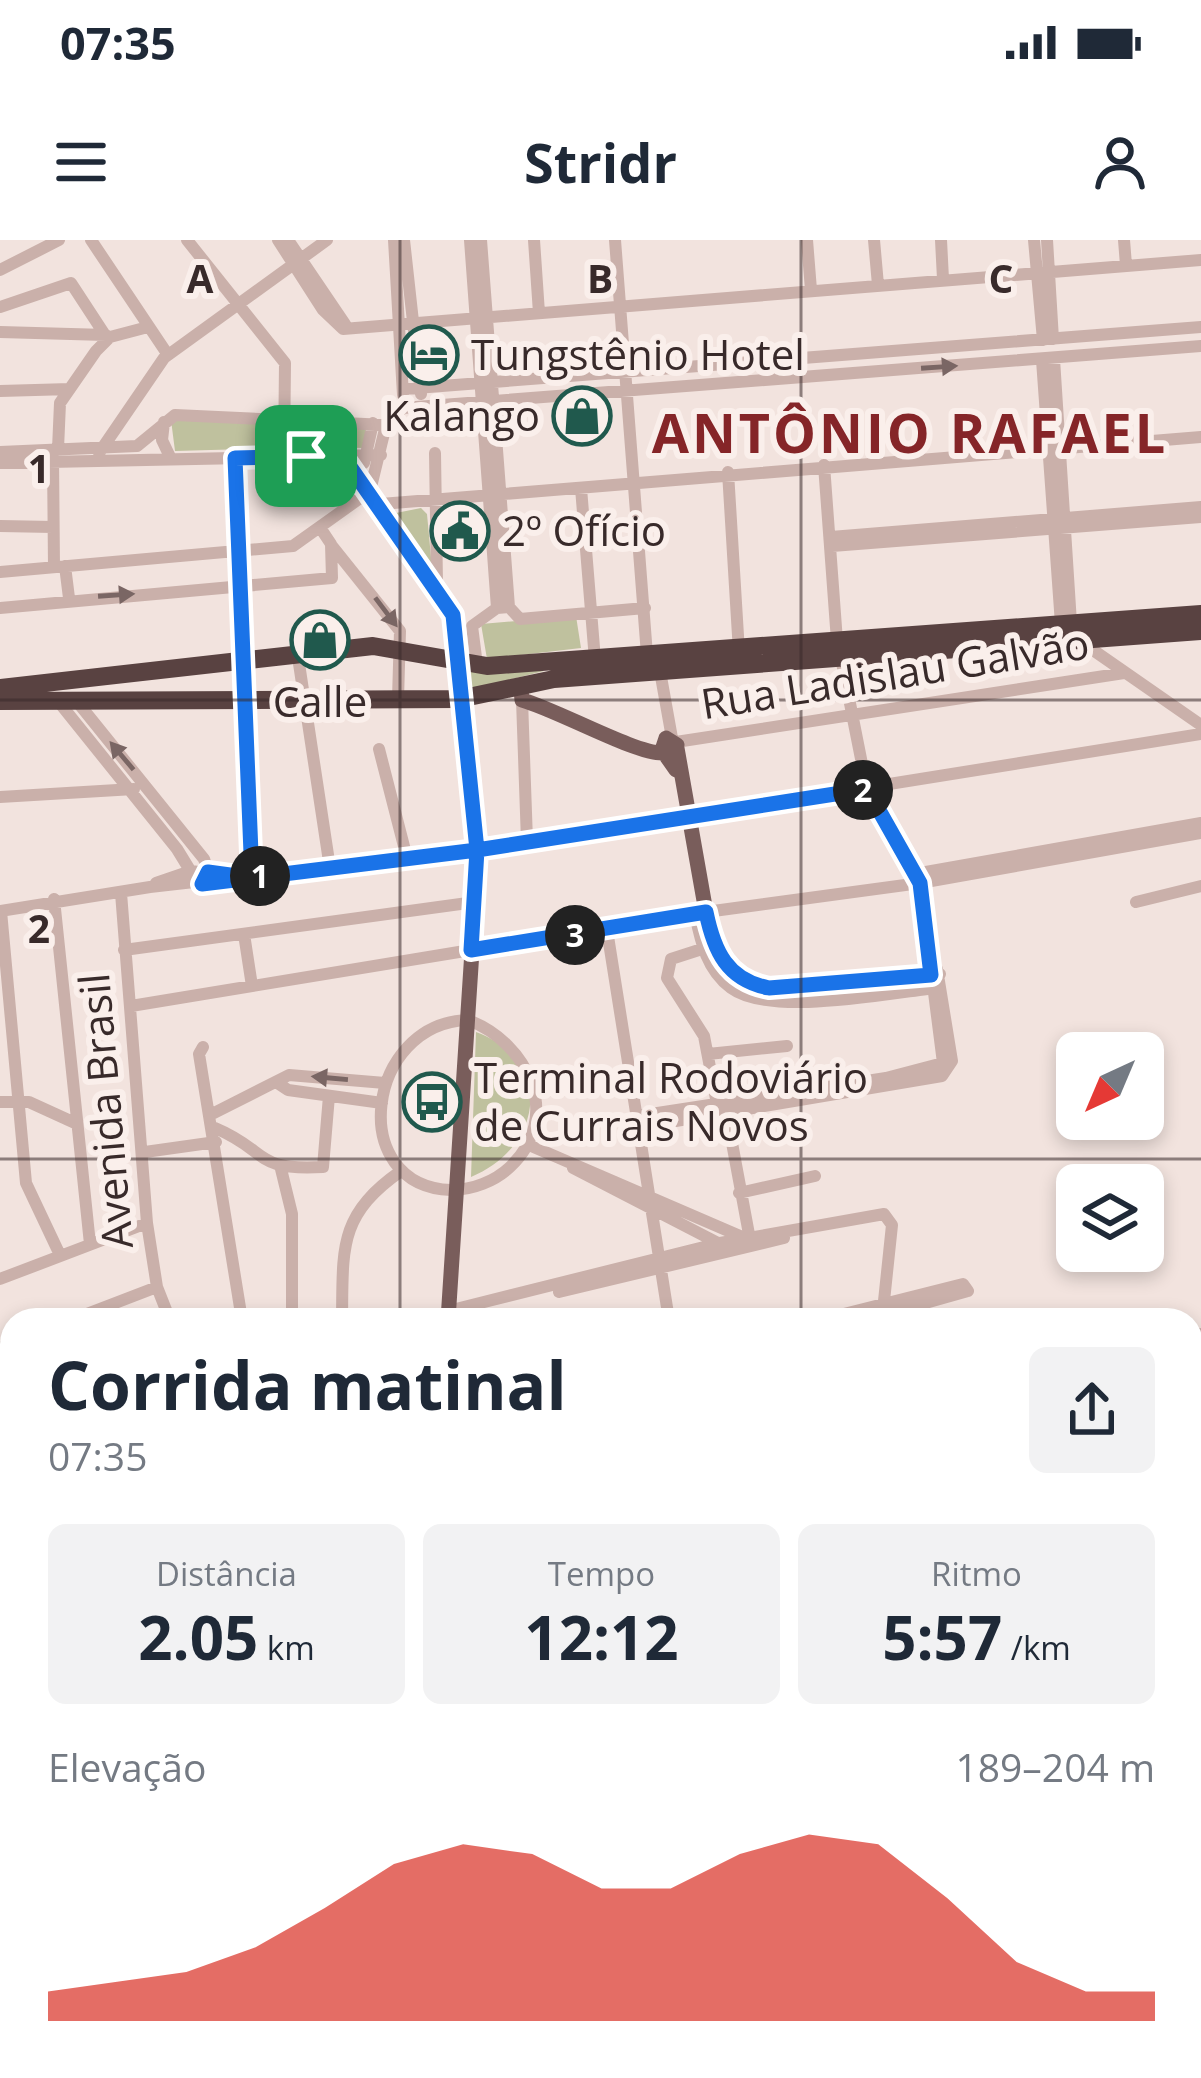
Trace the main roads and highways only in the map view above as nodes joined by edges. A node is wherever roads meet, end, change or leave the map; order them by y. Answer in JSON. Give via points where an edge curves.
{"nodes":[{"id":1,"x":1201,"y":614,"type":"edge"},
{"id":2,"x":1070,"y":629,"type":"junction"},
{"id":3,"x":1201,"y":631,"type":"edge"},
{"id":4,"x":740,"y":657,"type":"junction"},
{"id":5,"x":455,"y":660,"type":"junction"},
{"id":6,"x":552,"y":671,"type":"junction"},
{"id":7,"x":150,"y":674,"type":"junction"},
{"id":8,"x":0,"y":688,"type":"edge"},
{"id":9,"x":63,"y":691,"type":"junction"},
{"id":10,"x":521,"y":695,"type":"junction"},
{"id":11,"x":154,"y":697,"type":"junction"},
{"id":12,"x":459,"y":699,"type":"junction"},
{"id":13,"x":0,"y":701,"type":"edge"},
{"id":14,"x":564,"y":713,"type":"junction"},
{"id":15,"x":471,"y":950,"type":"junction"},
{"id":16,"x":449,"y":1308,"type":"edge"}],
"edges":[{"from":1,"to":2,"type":"highway"},
{"from":2,"to":3,"type":"highway"},
{"from":2,"to":4,"type":"highway"},
{"from":4,"to":6,"type":"highway","via":[[660,671]]},
{"from":4,"to":6,"type":"highway","via":[[647,655]]},
{"from":5,"to":6,"type":"highway"},
{"from":5,"to":7,"type":"highway","via":[[373,646]]},
{"from":5,"to":12,"type":"main road"},
{"from":6,"to":10,"type":"highway"},
{"from":6,"to":14,"type":"main road"},
{"from":7,"to":9,"type":"highway"},
{"from":7,"to":11,"type":"highway"},
{"from":8,"to":9,"type":"highway"},
{"from":9,"to":11,"type":"highway"},
{"from":9,"to":13,"type":"highway"},
{"from":10,"to":12,"type":"highway"},
{"from":10,"to":14,"type":"main road"},
{"from":11,"to":12,"type":"highway"},
{"from":12,"to":15,"type":"main road","via":[[477,850]]},
{"from":14,"to":15,"type":"main road","via":[[670,746],[701,913]]},
{"from":15,"to":16,"type":"main road"}]}
